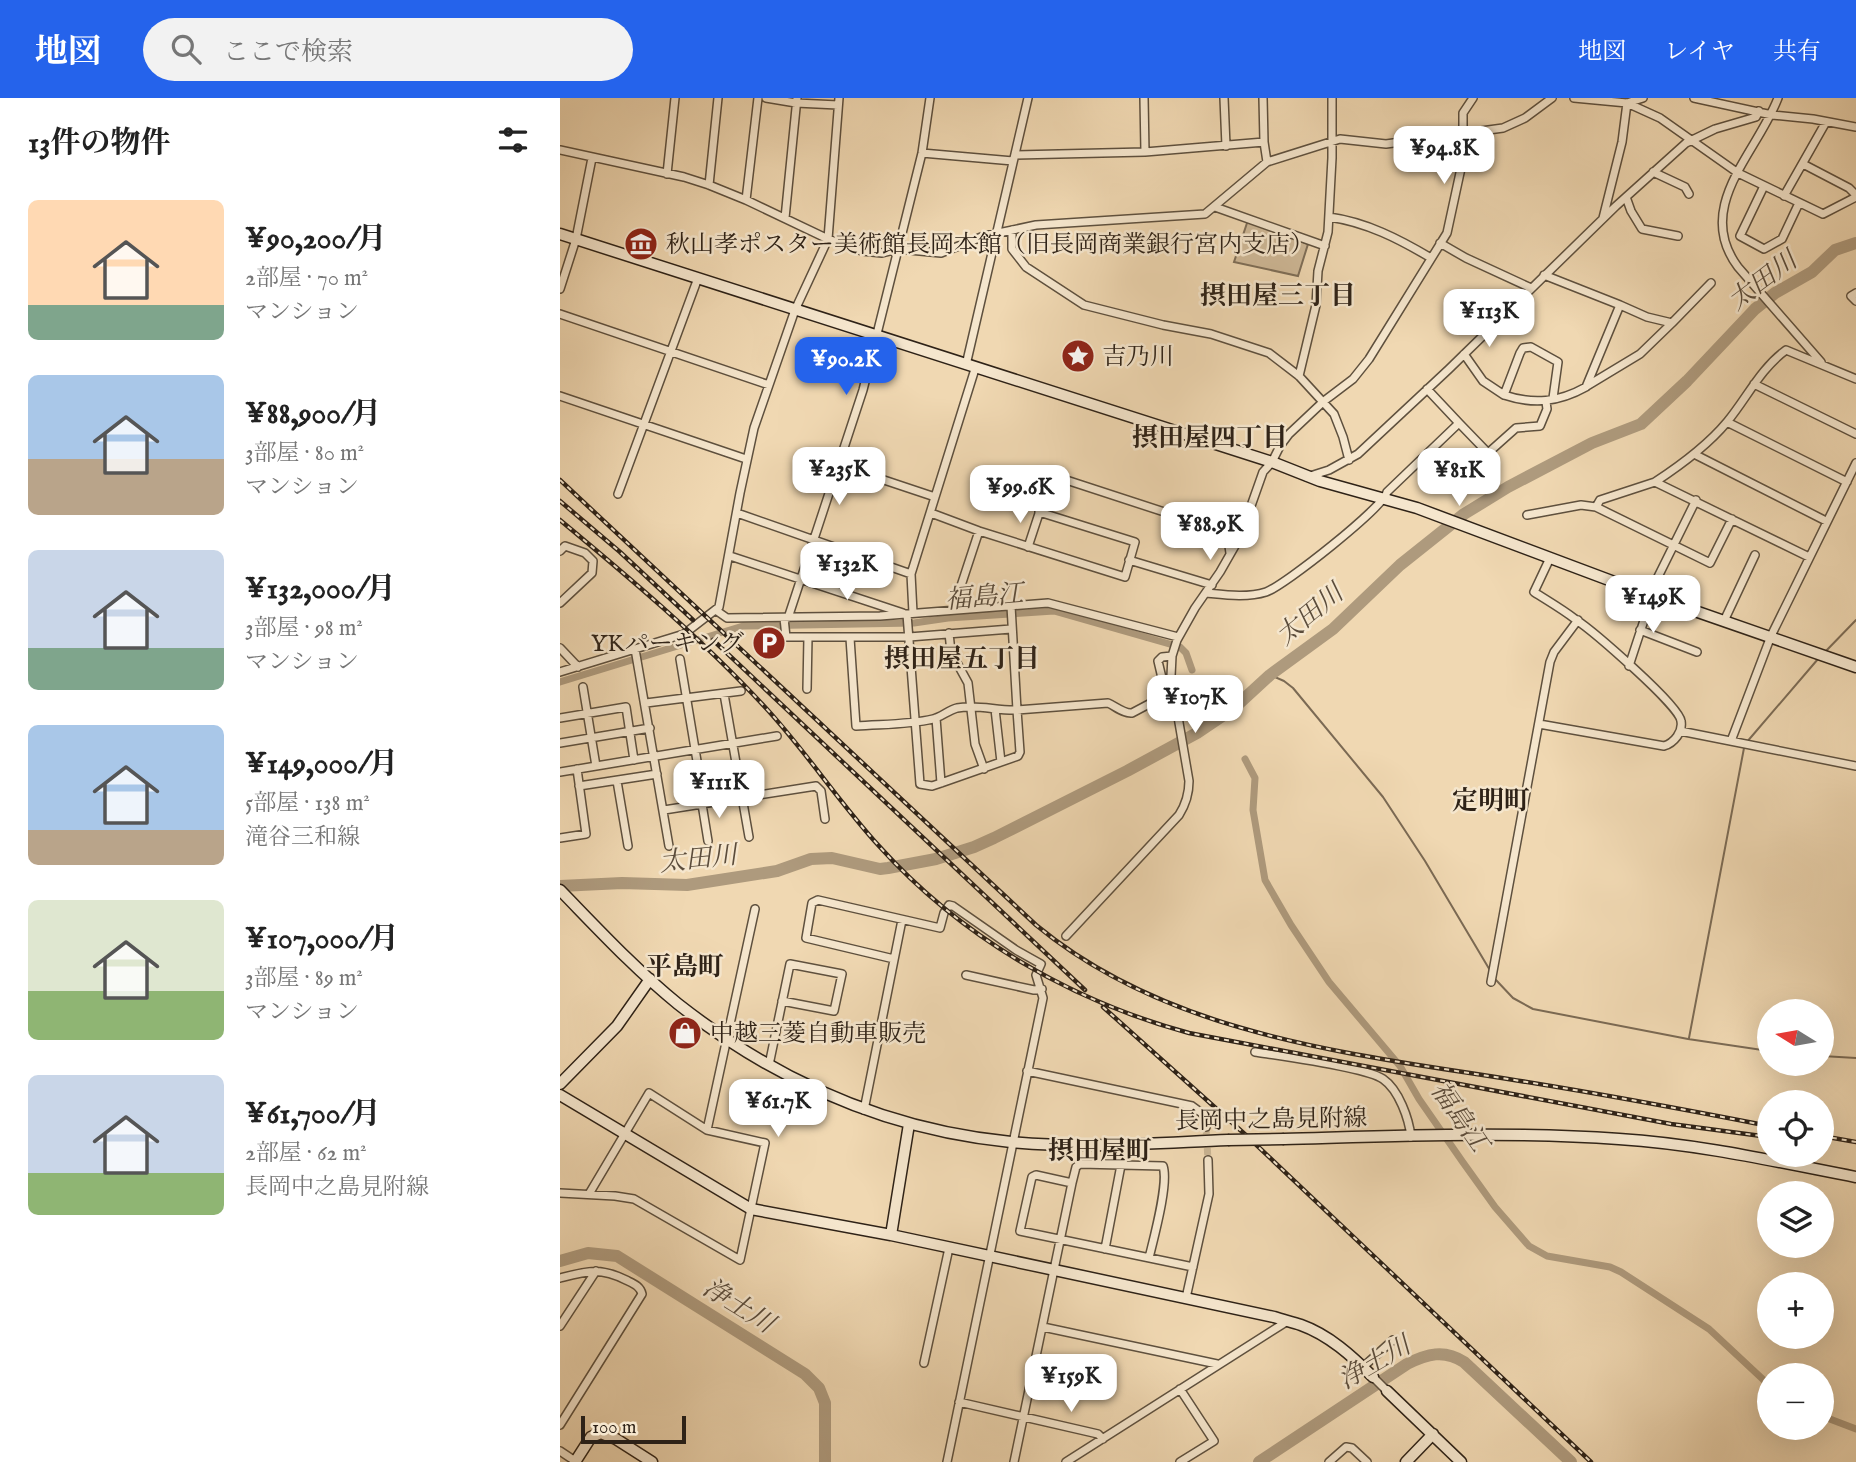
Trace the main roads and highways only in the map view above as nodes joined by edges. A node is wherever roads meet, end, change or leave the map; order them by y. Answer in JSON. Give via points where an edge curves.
{"nodes":[{"id":1,"x":560,"y":234,"type":"edge"},
{"id":2,"x":1856,"y":667,"type":"edge"},
{"id":3,"x":560,"y":890,"type":"edge"},
{"id":4,"x":650,"y":979,"type":"junction"},
{"id":5,"x":560,"y":1084,"type":"edge"},
{"id":6,"x":560,"y":1095,"type":"edge"},
{"id":7,"x":909,"y":1124,"type":"junction"},
{"id":8,"x":1856,"y":1177,"type":"edge"},
{"id":9,"x":891,"y":1235,"type":"junction"},
{"id":10,"x":1373,"y":1377,"type":"road end"},
{"id":11,"x":1387,"y":1391,"type":"road end"},
{"id":12,"x":1433,"y":1434,"type":"junction"},
{"id":13,"x":575,"y":1462,"type":"edge"},
{"id":14,"x":652,"y":1462,"type":"edge"},
{"id":15,"x":1406,"y":1462,"type":"edge"},
{"id":16,"x":1461,"y":1462,"type":"edge"}],
"edges":[{"from":1,"to":2,"type":"main road","via":[[1306,477],[1387,498]]},
{"from":3,"to":4,"type":"main road","name":"長岡中之島見附線"},
{"from":4,"to":5,"type":"main road","via":[[617,1026]]},
{"from":4,"to":7,"type":"main road","name":"長岡中之島見附線","via":[[728,1040],[769,1065],[817,1091]]},
{"from":6,"to":9,"type":"main road","via":[[751,1209]]},
{"from":7,"to":8,"type":"main road","name":"長岡中之島見附線","bridge":true,"via":[[1012,1142],[1099,1145],[1560,1136],[1645,1141]]},
{"from":7,"to":9,"type":"main road"},
{"from":9,"to":10,"type":"main road","via":[[1301,1325],[1327,1338]]},
{"from":11,"to":12,"type":"main road"},
{"from":12,"to":15,"type":"main road"},
{"from":12,"to":16,"type":"main road"},
{"from":13,"to":14,"type":"main road","via":[[591,1437],[601,1433]]}]}
